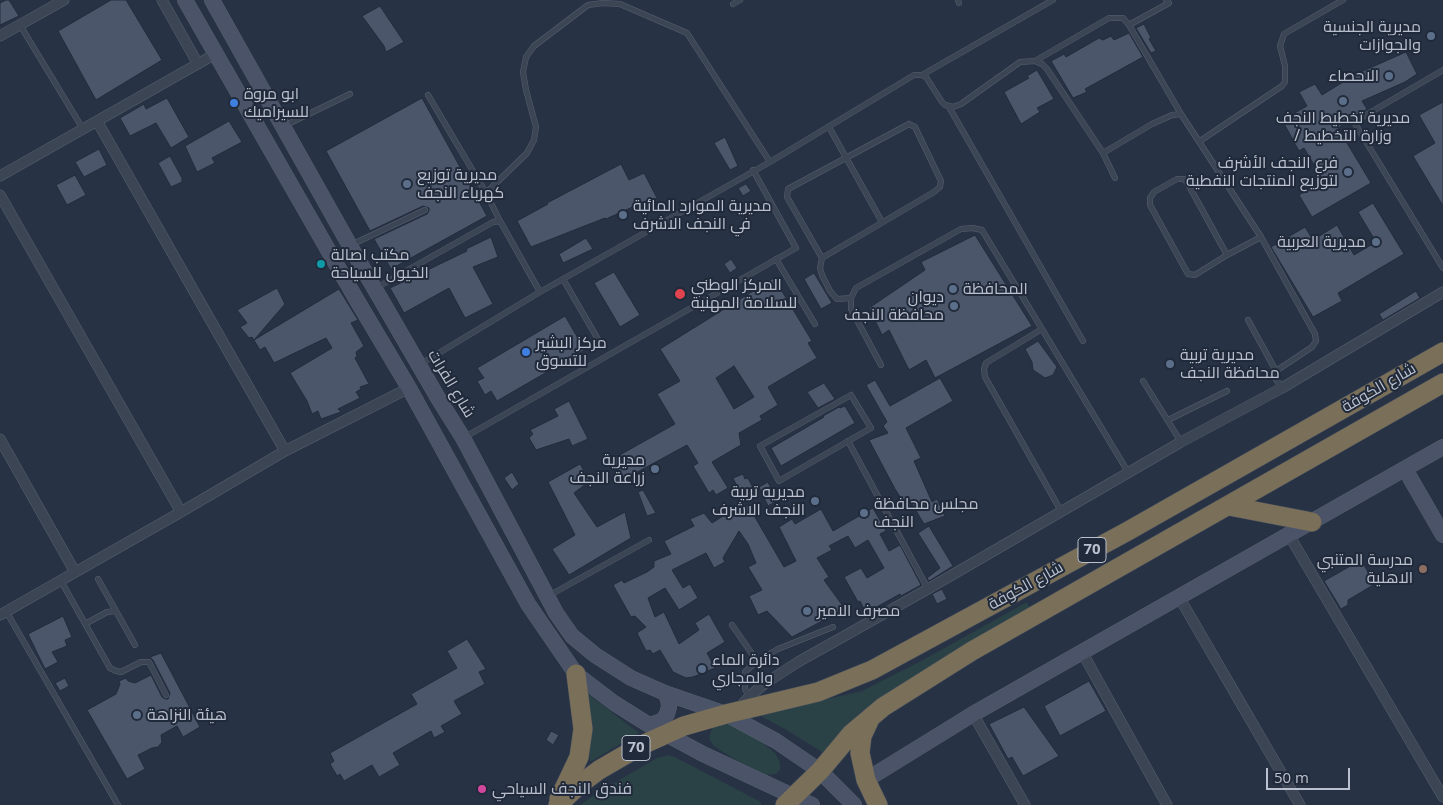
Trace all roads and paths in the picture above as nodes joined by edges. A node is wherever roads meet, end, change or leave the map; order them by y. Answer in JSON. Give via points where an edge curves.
{"nodes":[{"id":1,"x":64,"y":0,"type":"edge"},
{"id":2,"x":162,"y":0,"type":"edge"},
{"id":3,"x":185,"y":0,"type":"edge"},
{"id":4,"x":212,"y":0,"type":"edge"},
{"id":5,"x":740,"y":0,"type":"edge"},
{"id":6,"x":1053,"y":0,"type":"edge"},
{"id":7,"x":1175,"y":0,"type":"edge"},
{"id":8,"x":1343,"y":0,"type":"edge"},
{"id":9,"x":1168,"y":2,"type":"edge"},
{"id":10,"x":733,"y":4,"type":"dead end"},
{"id":11,"x":20,"y":25,"type":"junction"},
{"id":12,"x":1129,"y":25,"type":"junction"},
{"id":13,"x":0,"y":36,"type":"edge"},
{"id":14,"x":217,"y":53,"type":"junction"},
{"id":15,"x":1035,"y":61,"type":"junction"},
{"id":16,"x":198,"y":64,"type":"junction"},
{"id":17,"x":1443,"y":70,"type":"edge"},
{"id":18,"x":922,"y":75,"type":"junction"},
{"id":19,"x":350,"y":94,"type":"dead end"},
{"id":20,"x":428,"y":96,"type":"dead end"},
{"id":21,"x":949,"y":107,"type":"junction"},
{"id":22,"x":1181,"y":114,"type":"junction"},
{"id":23,"x":97,"y":121,"type":"junction"},
{"id":24,"x":284,"y":127,"type":"junction"},
{"id":25,"x":829,"y":127,"type":"junction"},
{"id":26,"x":83,"y":128,"type":"junction"},
{"id":27,"x":1200,"y":141,"type":"junction"},
{"id":28,"x":1103,"y":153,"type":"junction"},
{"id":29,"x":846,"y":157,"type":"junction"},
{"id":30,"x":770,"y":162,"type":"junction"},
{"id":31,"x":753,"y":170,"type":"junction"},
{"id":32,"x":0,"y":176,"type":"edge"},
{"id":33,"x":1115,"y":178,"type":"dead end"},
{"id":34,"x":486,"y":194,"type":"junction"},
{"id":35,"x":0,"y":196,"type":"edge"},
{"id":36,"x":425,"y":210,"type":"dead end"},
{"id":37,"x":500,"y":222,"type":"junction"},
{"id":38,"x":882,"y":222,"type":"junction"},
{"id":39,"x":1261,"y":237,"type":"junction"},
{"id":40,"x":353,"y":249,"type":"junction"},
{"id":41,"x":1227,"y":255,"type":"junction"},
{"id":42,"x":822,"y":258,"type":"junction"},
{"id":43,"x":776,"y":259,"type":"junction"},
{"id":44,"x":337,"y":263,"type":"junction"},
{"id":45,"x":1443,"y":268,"type":"edge"},
{"id":46,"x":564,"y":278,"type":"junction"},
{"id":47,"x":375,"y":288,"type":"junction"},
{"id":48,"x":540,"y":292,"type":"junction"},
{"id":49,"x":1443,"y":292,"type":"edge"},
{"id":50,"x":851,"y":298,"type":"junction"},
{"id":51,"x":358,"y":302,"type":"junction"},
{"id":52,"x":1248,"y":320,"type":"dead end"},
{"id":53,"x":815,"y":324,"type":"dead end"},
{"id":54,"x":1042,"y":329,"type":"junction"},
{"id":55,"x":599,"y":341,"type":"dead end"},
{"id":56,"x":1083,"y":341,"type":"dead end"},
{"id":57,"x":1443,"y":352,"type":"edge"},
{"id":58,"x":419,"y":365,"type":"junction"},
{"id":59,"x":881,"y":365,"type":"dead end"},
{"id":60,"x":1276,"y":371,"type":"junction"},
{"id":61,"x":1143,"y":381,"type":"dead end"},
{"id":62,"x":1443,"y":383,"type":"edge"},
{"id":63,"x":409,"y":388,"type":"junction"},
{"id":64,"x":1282,"y":388,"type":"junction"},
{"id":65,"x":1227,"y":391,"type":"dead end"},
{"id":66,"x":1168,"y":420,"type":"junction"},
{"id":67,"x":0,"y":438,"type":"edge"},
{"id":68,"x":463,"y":438,"type":"junction"},
{"id":69,"x":848,"y":441,"type":"junction"},
{"id":70,"x":1181,"y":442,"type":"junction"},
{"id":71,"x":1443,"y":447,"type":"edge"},
{"id":72,"x":285,"y":451,"type":"junction"},
{"id":73,"x":1405,"y":469,"type":"junction"},
{"id":74,"x":1128,"y":472,"type":"junction"},
{"id":75,"x":1229,"y":506,"type":"junction"},
{"id":76,"x":1061,"y":511,"type":"junction"},
{"id":77,"x":181,"y":512,"type":"junction"},
{"id":78,"x":1312,"y":522,"type":"junction"},
{"id":79,"x":1289,"y":534,"type":"junction"},
{"id":80,"x":1443,"y":535,"type":"edge"},
{"id":81,"x":649,"y":540,"type":"dead end"},
{"id":82,"x":75,"y":572,"type":"junction"},
{"id":83,"x":98,"y":579,"type":"dead end"},
{"id":84,"x":61,"y":580,"type":"junction"},
{"id":85,"x":928,"y":589,"type":"junction"},
{"id":86,"x":547,"y":597,"type":"junction"},
{"id":87,"x":1179,"y":597,"type":"junction"},
{"id":88,"x":116,"y":612,"type":"junction"},
{"id":89,"x":3,"y":613,"type":"edge"},
{"id":90,"x":85,"y":624,"type":"junction"},
{"id":91,"x":732,"y":625,"type":"dead end"},
{"id":92,"x":833,"y":627,"type":"dead end"},
{"id":93,"x":135,"y":645,"type":"dead end"},
{"id":94,"x":1082,"y":652,"type":"junction"},
{"id":95,"x":757,"y":661,"type":"junction"},
{"id":96,"x":576,"y":674,"type":"junction"},
{"id":97,"x":665,"y":692,"type":"junction"},
{"id":98,"x":166,"y":695,"type":"dead end"},
{"id":99,"x":749,"y":697,"type":"junction"},
{"id":100,"x":731,"y":713,"type":"junction"},
{"id":101,"x":973,"y":714,"type":"junction"},
{"id":102,"x":872,"y":715,"type":"junction"},
{"id":103,"x":649,"y":725,"type":"junction"},
{"id":104,"x":667,"y":734,"type":"junction"},
{"id":105,"x":820,"y":771,"type":"junction"},
{"id":106,"x":866,"y":780,"type":"junction"},
{"id":107,"x":1443,"y":797,"type":"edge"},
{"id":108,"x":790,"y":801,"type":"edge"},
{"id":109,"x":118,"y":805,"type":"edge"},
{"id":110,"x":557,"y":805,"type":"edge"},
{"id":111,"x":812,"y":805,"type":"edge"},
{"id":112,"x":854,"y":805,"type":"edge"},
{"id":113,"x":878,"y":805,"type":"edge"},
{"id":114,"x":1025,"y":805,"type":"edge"},
{"id":115,"x":1167,"y":805,"type":"edge"},
{"id":116,"x":1300,"y":805,"type":"edge"}],
"edges":[{"from":1,"to":11,"type":"street"},
{"from":2,"to":16,"type":"street"},
{"from":3,"to":14,"type":"main road"},
{"from":4,"to":24,"type":"main road","name":"شارع الفرات"},
{"from":5,"to":10,"type":"lane"},
{"from":6,"to":18,"type":"lane"},
{"from":7,"to":9,"type":"lane"},
{"from":8,"to":27,"type":"lane","via":[[1284,34],[1280,46],[1285,66],[1282,86]]},
{"from":9,"to":12,"type":"lane"},
{"from":11,"to":13,"type":"street"},
{"from":11,"to":26,"type":"lane"},
{"from":12,"to":15,"type":"lane","via":[[1123,18],[1109,18]]},
{"from":12,"to":22,"type":"lane"},
{"from":14,"to":16,"type":"street"},
{"from":14,"to":44,"type":"main road"},
{"from":15,"to":21,"type":"lane","via":[[1020,62],[961,104]]},
{"from":15,"to":28,"type":"lane","via":[[1047,69]]},
{"from":16,"to":23,"type":"street"},
{"from":17,"to":45,"type":"lane","via":[[1354,122]]},
{"from":18,"to":21,"type":"lane"},
{"from":18,"to":25,"type":"lane","via":[[914,75]]},
{"from":19,"to":24,"type":"lane"},
{"from":20,"to":34,"type":"lane"},
{"from":21,"to":56,"type":"lane"},
{"from":22,"to":27,"type":"lane"},
{"from":22,"to":28,"type":"lane","via":[[1172,114],[1152,124]]},
{"from":23,"to":26,"type":"street"},
{"from":23,"to":72,"type":"street"},
{"from":24,"to":40,"type":"main road","name":"شارع الفرات"},
{"from":25,"to":29,"type":"lane"},
{"from":25,"to":30,"type":"lane"},
{"from":26,"to":32,"type":"street"},
{"from":27,"to":39,"type":"lane"},
{"from":28,"to":33,"type":"lane"},
{"from":29,"to":38,"type":"lane"},
{"from":29,"to":38,"type":"lane","via":[[909,124],[915,127],[941,181],[940,187]]},
{"from":29,"to":42,"type":"lane","via":[[788,190],[787,197]]},
{"from":30,"to":31,"type":"lane"},
{"from":30,"to":34,"type":"lane","via":[[687,33],[620,4],[603,3],[588,5],[534,46],[526,57],[523,72],[536,127],[534,140],[527,153]]},
{"from":31,"to":43,"type":"lane","via":[[796,248]]},
{"from":31,"to":46,"type":"lane"},
{"from":34,"to":37,"type":"lane"},
{"from":35,"to":77,"type":"street"},
{"from":36,"to":40,"type":"lane"},
{"from":37,"to":47,"type":"lane","via":[[489,224]]},
{"from":37,"to":48,"type":"lane"},
{"from":38,"to":42,"type":"lane"},
{"from":39,"to":41,"type":"lane"},
{"from":39,"to":60,"type":"lane","via":[[1316,338],[1312,347]]},
{"from":40,"to":44,"type":"main road","via":[[353,259],[347,264]]},
{"from":40,"to":47,"type":"main road","name":"شارع الفرات"},
{"from":41,"to":41,"type":"lane","via":[[1195,275],[1188,274],[1150,205],[1154,192],[1184,179]]},
{"from":42,"to":50,"type":"lane","via":[[820,268],[830,291],[837,299]]},
{"from":43,"to":53,"type":"lane"},
{"from":43,"to":68,"type":"lane"},
{"from":44,"to":51,"type":"main road"},
{"from":46,"to":48,"type":"lane"},
{"from":46,"to":55,"type":"lane"},
{"from":47,"to":51,"type":"main road","via":[[366,292]]},
{"from":47,"to":58,"type":"main road","name":"شارع الفرات"},
{"from":48,"to":58,"type":"lane"},
{"from":49,"to":64,"type":"street"},
{"from":50,"to":54,"type":"lane","via":[[856,288],[961,230],[973,228],[982,230]]},
{"from":50,"to":59,"type":"lane","via":[[851,309]]},
{"from":51,"to":63,"type":"main road"},
{"from":52,"to":60,"type":"lane"},
{"from":54,"to":74,"type":"lane"},
{"from":54,"to":76,"type":"lane","via":[[986,363],[984,369],[985,377]]},
{"from":57,"to":100,"type":"highway","name":"شارع الكوفة","number":"70","via":[[1128,531],[872,670],[818,692]]},
{"from":58,"to":68,"type":"main road","name":"شارع الفرات"},
{"from":60,"to":64,"type":"lane","via":[[1275,378]]},
{"from":61,"to":66,"type":"lane"},
{"from":62,"to":75,"type":"highway","name":"شارع الكوفة","number":"70"},
{"from":63,"to":72,"type":"street"},
{"from":63,"to":96,"type":"main road","via":[[528,604]]},
{"from":64,"to":70,"type":"street"},
{"from":65,"to":66,"type":"lane"},
{"from":66,"to":70,"type":"lane"},
{"from":67,"to":82,"type":"street"},
{"from":68,"to":86,"type":"main road","name":"شارع الفرات"},
{"from":69,"to":69,"type":"lane","via":[[779,480],[760,446],[851,395],[870,428]]},
{"from":69,"to":85,"type":"lane"},
{"from":70,"to":74,"type":"street"},
{"from":71,"to":73,"type":"main road"},
{"from":72,"to":77,"type":"street"},
{"from":73,"to":78,"type":"main road"},
{"from":73,"to":80,"type":"main road"},
{"from":74,"to":76,"type":"street"},
{"from":75,"to":78,"type":"highway"},
{"from":75,"to":102,"type":"highway","name":"شارع الكوفة","number":"70","via":[[972,651]]},
{"from":76,"to":85,"type":"street"},
{"from":77,"to":82,"type":"street"},
{"from":78,"to":79,"type":"main road"},
{"from":79,"to":87,"type":"main road"},
{"from":79,"to":107,"type":"street"},
{"from":81,"to":86,"type":"lane"},
{"from":82,"to":84,"type":"street"},
{"from":83,"to":88,"type":"lane"},
{"from":84,"to":89,"type":"street"},
{"from":84,"to":90,"type":"lane"},
{"from":85,"to":99,"type":"street","via":[[798,662]]},
{"from":86,"to":97,"type":"main road","name":"شارع الفرات","via":[[572,636],[595,655],[631,678]]},
{"from":87,"to":94,"type":"main road"},
{"from":87,"to":116,"type":"street"},
{"from":88,"to":90,"type":"lane","via":[[107,612]]},
{"from":88,"to":93,"type":"lane"},
{"from":89,"to":109,"type":"lane"},
{"from":90,"to":98,"type":"lane","via":[[110,668],[122,672],[141,662],[149,662]]},
{"from":91,"to":95,"type":"lane"},
{"from":92,"to":95,"type":"lane"},
{"from":94,"to":101,"type":"main road"},
{"from":94,"to":115,"type":"street"},
{"from":95,"to":99,"type":"lane","via":[[745,672],[745,689]]},
{"from":96,"to":103,"type":"main road"},
{"from":96,"to":110,"type":"highway","via":[[584,729],[579,757]]},
{"from":97,"to":100,"type":"main road","name":"شارع الفرات"},
{"from":97,"to":103,"type":"main road","via":[[669,706],[667,714],[662,720]]},
{"from":99,"to":100,"type":"street"},
{"from":100,"to":104,"type":"highway","number":"70"},
{"from":100,"to":105,"type":"main road","name":"شارع الفرات"},
{"from":101,"to":106,"type":"main road"},
{"from":101,"to":114,"type":"street"},
{"from":102,"to":105,"type":"highway","name":"شارع الكوفة","number":"70"},
{"from":102,"to":106,"type":"highway","via":[[862,736],[860,753]]},
{"from":103,"to":104,"type":"main road"},
{"from":104,"to":108,"type":"main road"},
{"from":104,"to":110,"type":"highway","number":"70","via":[[599,770]]},
{"from":105,"to":108,"type":"highway","name":"شارع الكوفة","number":"70"},
{"from":105,"to":112,"type":"main road","name":"شارع الفرات"},
{"from":106,"to":113,"type":"highway"},
{"from":108,"to":111,"type":"main road"}]}
